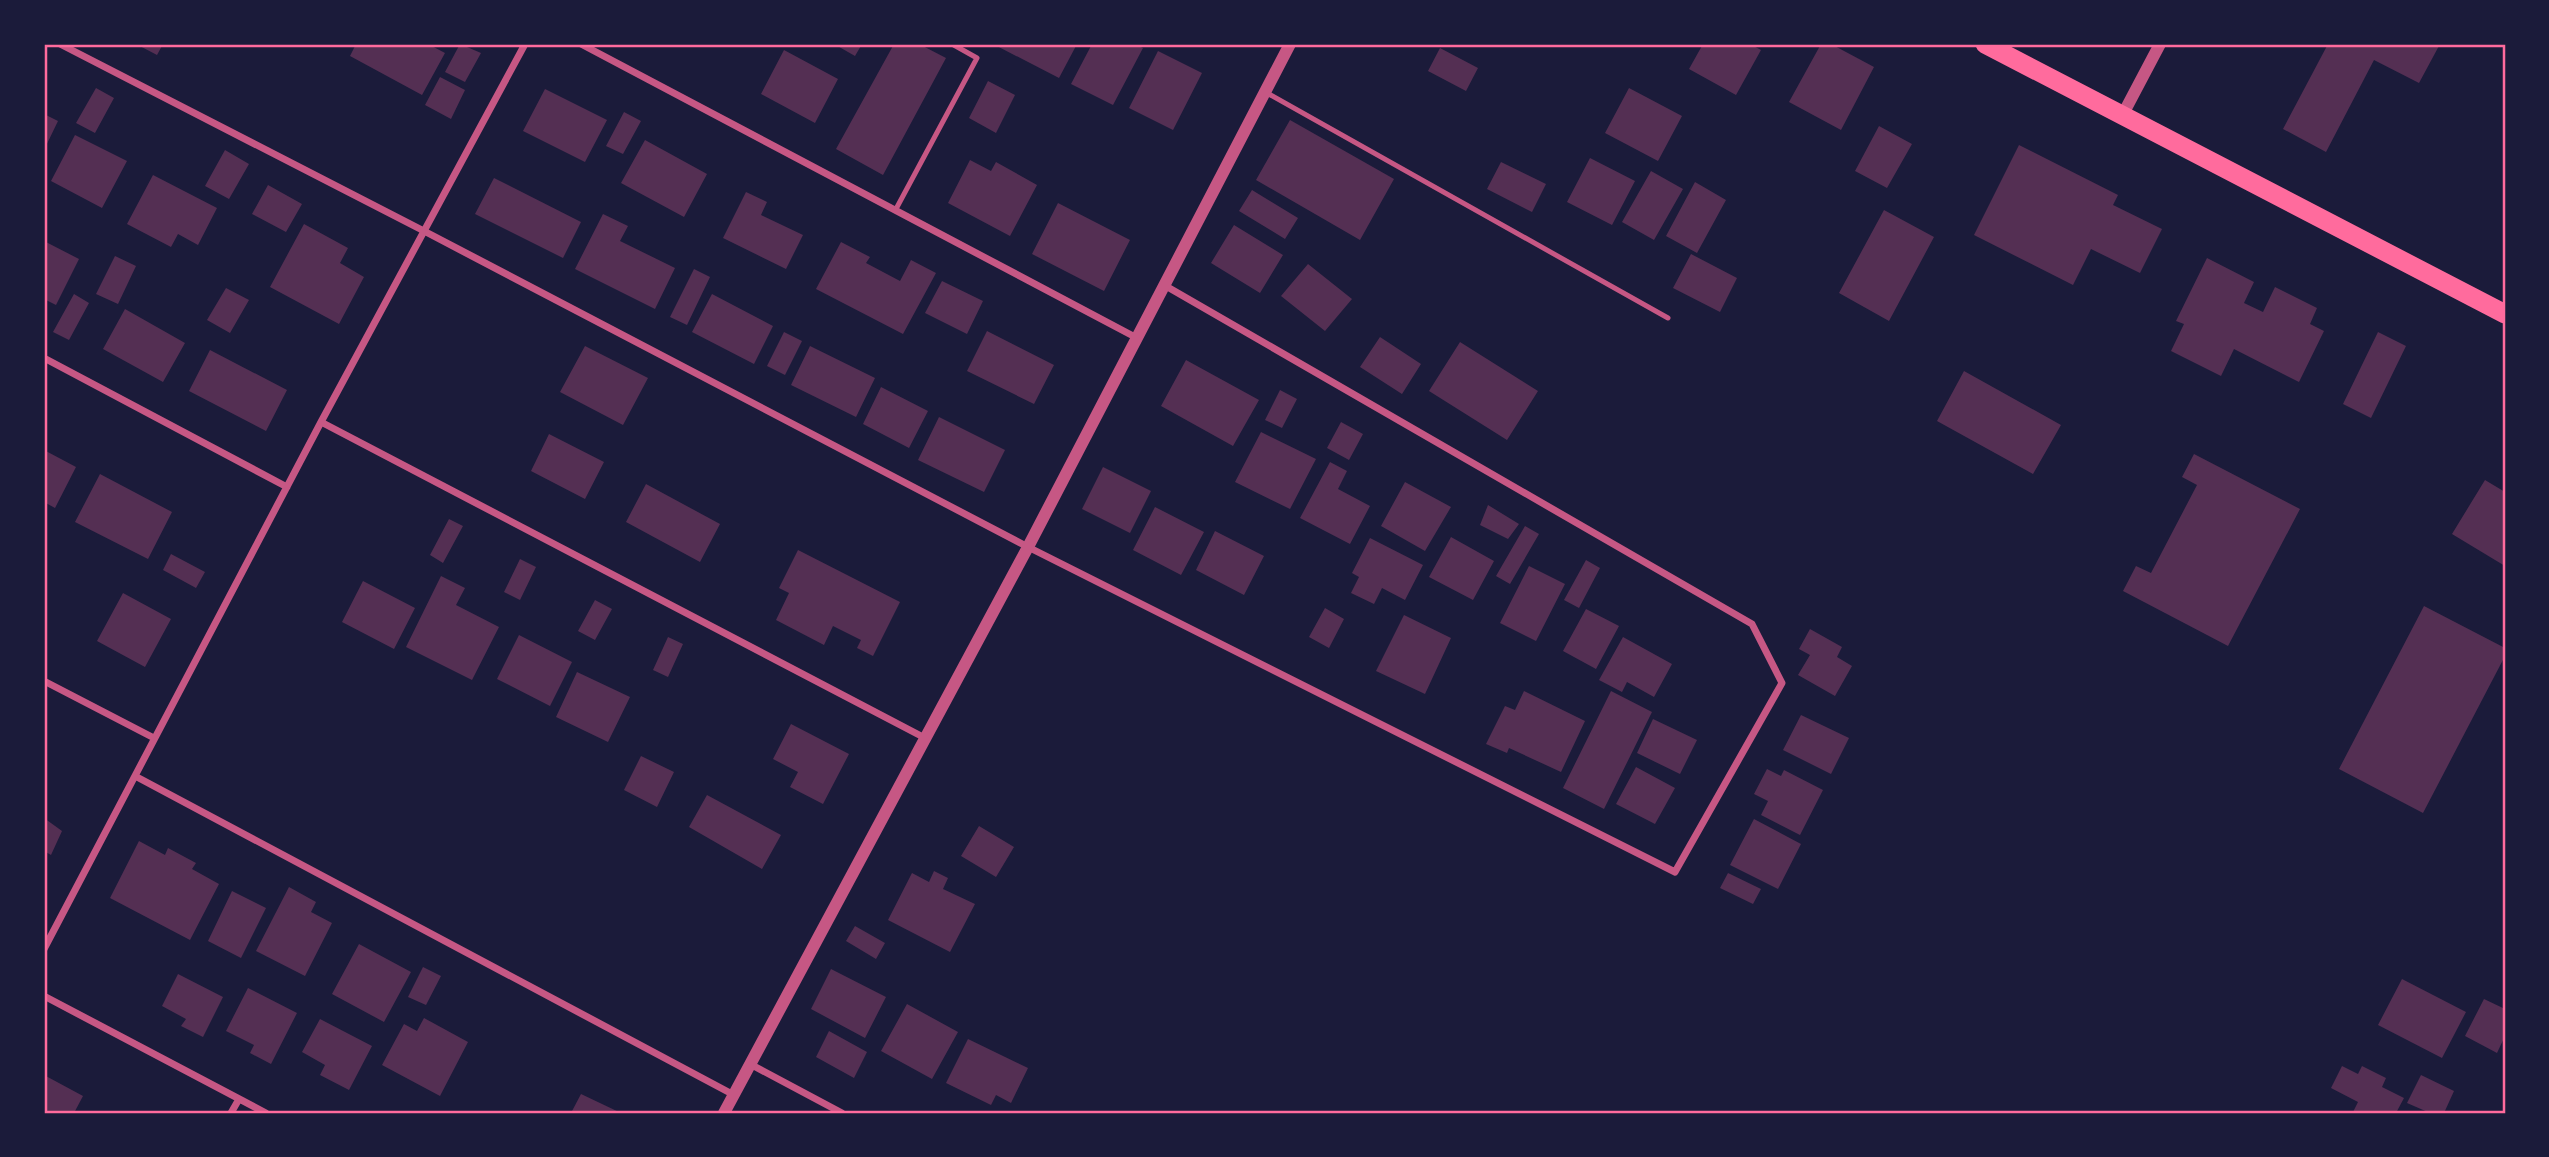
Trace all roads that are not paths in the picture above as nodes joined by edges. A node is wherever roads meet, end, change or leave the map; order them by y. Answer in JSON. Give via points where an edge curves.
{"nodes":[{"id":1,"x":60,"y":44,"type":"edge"},
{"id":2,"x":525,"y":44,"type":"edge"},
{"id":3,"x":581,"y":44,"type":"edge"},
{"id":4,"x":952,"y":44,"type":"edge"},
{"id":5,"x":1290,"y":44,"type":"edge"},
{"id":6,"x":1985,"y":44,"type":"edge"},
{"id":7,"x":2160,"y":44,"type":"edge"},
{"id":8,"x":1264,"y":92,"type":"junction"},
{"id":9,"x":2122,"y":116,"type":"junction"},
{"id":10,"x":896,"y":209,"type":"junction"},
{"id":11,"x":424,"y":231,"type":"junction"},
{"id":12,"x":1164,"y":285,"type":"junction"},
{"id":13,"x":2505,"y":314,"type":"edge"},
{"id":14,"x":1668,"y":318,"type":"dead end"},
{"id":15,"x":1137,"y":338,"type":"junction"},
{"id":16,"x":44,"y":358,"type":"edge"},
{"id":17,"x":321,"y":422,"type":"junction"},
{"id":18,"x":287,"y":487,"type":"junction"},
{"id":19,"x":1028,"y":547,"type":"junction"},
{"id":20,"x":44,"y":681,"type":"edge"},
{"id":21,"x":154,"y":738,"type":"junction"},
{"id":22,"x":925,"y":738,"type":"junction"},
{"id":23,"x":135,"y":776,"type":"junction"},
{"id":24,"x":44,"y":949,"type":"edge"},
{"id":25,"x":44,"y":996,"type":"edge"},
{"id":26,"x":750,"y":1065,"type":"junction"},
{"id":27,"x":734,"y":1095,"type":"junction"},
{"id":28,"x":239,"y":1099,"type":"junction"},
{"id":29,"x":231,"y":1113,"type":"edge"},
{"id":30,"x":266,"y":1113,"type":"edge"},
{"id":31,"x":724,"y":1113,"type":"edge"},
{"id":32,"x":842,"y":1113,"type":"edge"}],
"edges":[{"from":1,"to":11,"type":"street"},
{"from":2,"to":11,"type":"street"},
{"from":3,"to":10,"type":"street"},
{"from":4,"to":10,"type":"lane","via":[[977,58]]},
{"from":5,"to":8,"type":"street"},
{"from":6,"to":9,"type":"highway"},
{"from":7,"to":9,"type":"street"},
{"from":8,"to":12,"type":"street"},
{"from":8,"to":14,"type":"lane"},
{"from":9,"to":13,"type":"highway"},
{"from":10,"to":15,"type":"street"},
{"from":11,"to":17,"type":"street"},
{"from":11,"to":19,"type":"street"},
{"from":12,"to":15,"type":"street"},
{"from":12,"to":19,"type":"street","via":[[1752,624],[1782,683],[1675,872]]},
{"from":15,"to":19,"type":"street"},
{"from":16,"to":18,"type":"street"},
{"from":17,"to":18,"type":"street"},
{"from":17,"to":22,"type":"street"},
{"from":18,"to":21,"type":"street"},
{"from":19,"to":22,"type":"street"},
{"from":20,"to":21,"type":"street"},
{"from":21,"to":23,"type":"street"},
{"from":22,"to":26,"type":"street"},
{"from":23,"to":24,"type":"street"},
{"from":23,"to":27,"type":"street"},
{"from":25,"to":28,"type":"street"},
{"from":26,"to":27,"type":"street"},
{"from":26,"to":32,"type":"street"},
{"from":27,"to":31,"type":"street"},
{"from":28,"to":29,"type":"street"},
{"from":28,"to":30,"type":"street"}]}
